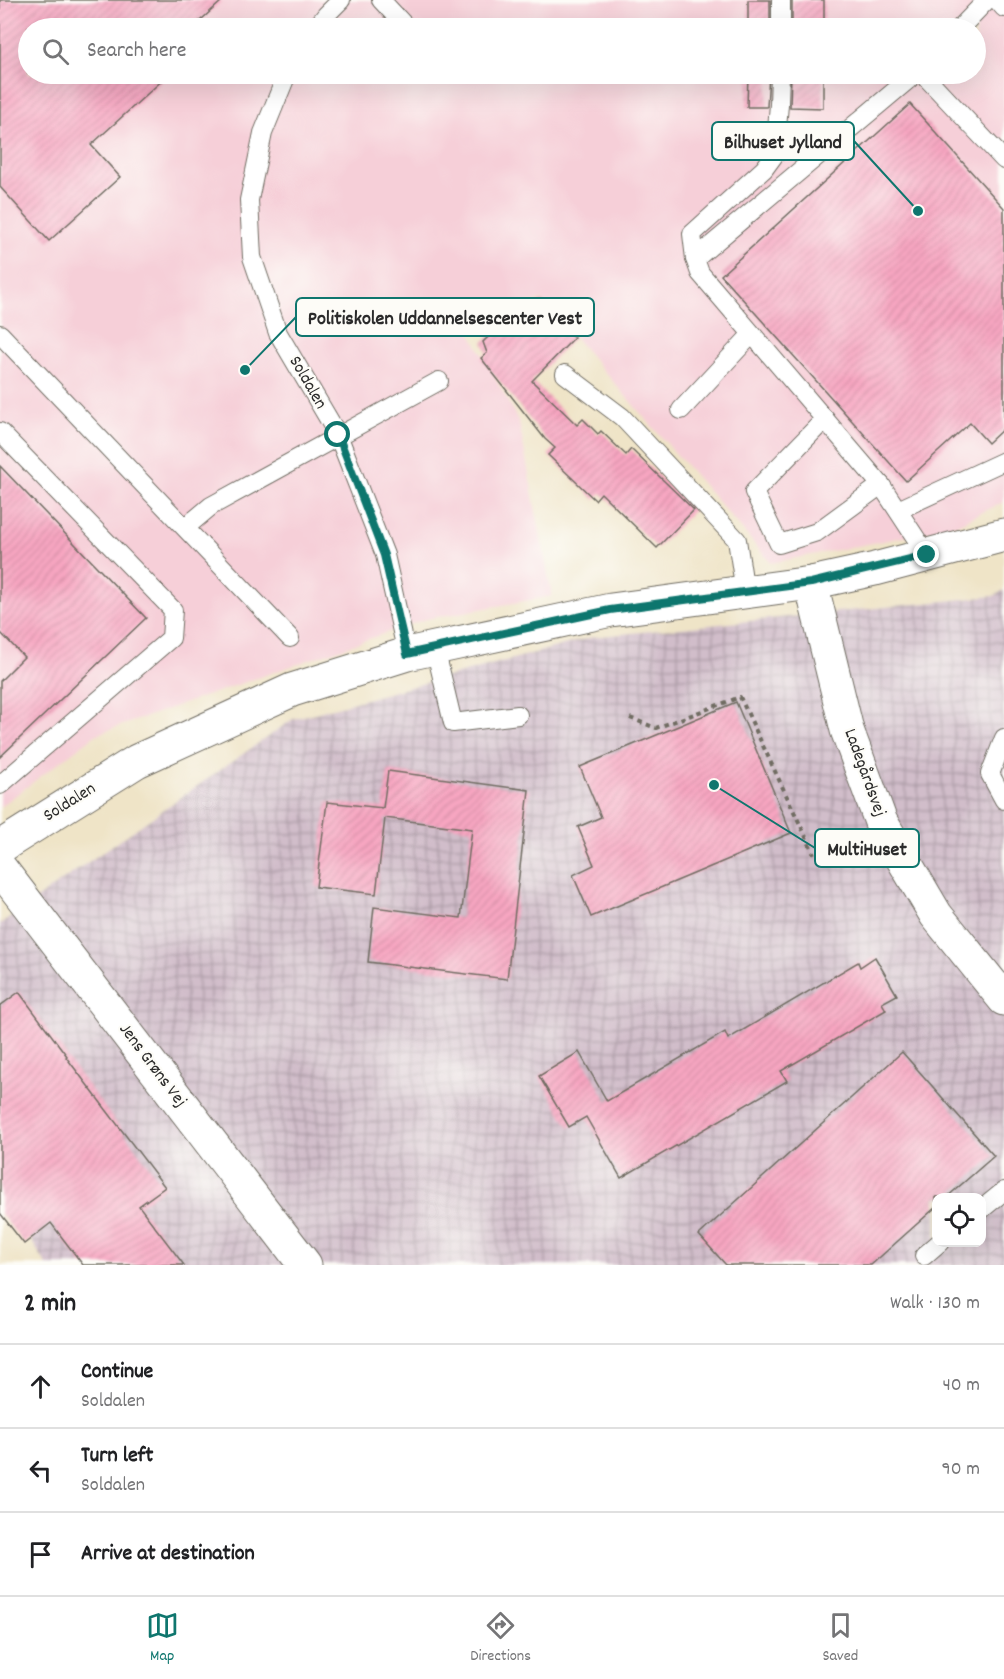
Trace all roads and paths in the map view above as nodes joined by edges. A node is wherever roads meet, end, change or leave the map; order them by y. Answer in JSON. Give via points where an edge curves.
{"nodes":[{"id":1,"x":340,"y":0,"type":"edge"},
{"id":2,"x":381,"y":0,"type":"edge"},
{"id":3,"x":781,"y":0,"type":"edge"},
{"id":4,"x":987,"y":0,"type":"edge"},
{"id":5,"x":997,"y":0,"type":"edge"},
{"id":6,"x":1004,"y":8,"type":"edge"},
{"id":7,"x":324,"y":18,"type":"edge"},
{"id":8,"x":398,"y":18,"type":"edge"},
{"id":9,"x":781,"y":18,"type":"edge"},
{"id":10,"x":970,"y":18,"type":"edge"},
{"id":11,"x":283,"y":84,"type":"edge"},
{"id":12,"x":780,"y":84,"type":"edge"},
{"id":13,"x":903,"y":84,"type":"edge"},
{"id":14,"x":932,"y":84,"type":"edge"},
{"id":15,"x":1004,"y":160,"type":"edge"},
{"id":16,"x":695,"y":259,"type":"junction"},
{"id":17,"x":0,"y":334,"type":"edge"},
{"id":18,"x":752,"y":334,"type":"junction"},
{"id":19,"x":565,"y":374,"type":"dead end"},
{"id":20,"x":438,"y":381,"type":"dead end"},
{"id":21,"x":681,"y":410,"type":"dead end"},
{"id":22,"x":825,"y":419,"type":"junction"},
{"id":23,"x":0,"y":432,"type":"edge"},
{"id":24,"x":338,"y":435,"type":"junction"},
{"id":25,"x":1004,"y":461,"type":"edge"},
{"id":26,"x":881,"y":485,"type":"junction"},
{"id":27,"x":898,"y":510,"type":"junction"},
{"id":28,"x":186,"y":527,"type":"junction"},
{"id":29,"x":1004,"y":535,"type":"edge"},
{"id":30,"x":927,"y":555,"type":"junction"},
{"id":31,"x":811,"y":583,"type":"junction"},
{"id":32,"x":745,"y":592,"type":"junction"},
{"id":33,"x":290,"y":638,"type":"dead end"},
{"id":34,"x":421,"y":651,"type":"junction"},
{"id":35,"x":518,"y":715,"type":"dead end"},
{"id":36,"x":630,"y":718,"type":"dead end"},
{"id":37,"x":1004,"y":738,"type":"edge"},
{"id":38,"x":0,"y":785,"type":"edge"},
{"id":39,"x":1004,"y":800,"type":"edge"},
{"id":40,"x":0,"y":847,"type":"edge"},
{"id":41,"x":814,"y":854,"type":"dead end"},
{"id":42,"x":0,"y":867,"type":"edge"},
{"id":43,"x":1004,"y":999,"type":"edge"},
{"id":44,"x":1004,"y":1191,"type":"edge"},
{"id":45,"x":986,"y":1205,"type":"edge"},
{"id":46,"x":934,"y":1247,"type":"edge"},
{"id":47,"x":924,"y":1256,"type":"dead end"},
{"id":48,"x":305,"y":1265,"type":"edge"}],
"edges":[{"from":1,"to":7,"type":"lane"},
{"from":2,"to":8,"type":"lane"},
{"from":3,"to":9,"type":"lane"},
{"from":4,"to":10,"type":"lane"},
{"from":5,"to":6,"type":"lane"},
{"from":11,"to":24,"type":"lane","name":"Soldalen","via":[[263,134],[249,200],[252,257],[278,333]]},
{"from":12,"to":16,"type":"lane","via":[[775,154],[764,169],[692,234]]},
{"from":13,"to":16,"type":"lane"},
{"from":14,"to":15,"type":"lane"},
{"from":16,"to":18,"type":"lane","via":[[700,273]]},
{"from":17,"to":28,"type":"lane"},
{"from":18,"to":21,"type":"lane"},
{"from":18,"to":22,"type":"lane"},
{"from":19,"to":32,"type":"lane","via":[[622,417],[737,540]]},
{"from":20,"to":24,"type":"lane"},
{"from":22,"to":26,"type":"lane"},
{"from":22,"to":26,"type":"lane","via":[[754,492],[779,544],[817,532]]},
{"from":23,"to":38,"type":"lane","via":[[172,610],[171,638]]},
{"from":24,"to":28,"type":"lane","via":[[211,506]]},
{"from":24,"to":34,"type":"lane","name":"Soldalen"},
{"from":25,"to":27,"type":"lane"},
{"from":26,"to":27,"type":"lane"},
{"from":27,"to":30,"type":"lane"},
{"from":28,"to":33,"type":"lane"},
{"from":29,"to":30,"type":"street","name":"Soldalen"},
{"from":30,"to":31,"type":"street","name":"Soldalen"},
{"from":31,"to":32,"type":"street","name":"Soldalen"},
{"from":31,"to":43,"type":"street","name":"Ladegårdsvej","via":[[847,730],[881,822],[936,915]]},
{"from":32,"to":34,"type":"street","name":"Soldalen","via":[[610,610]]},
{"from":34,"to":35,"type":"lane","via":[[453,723]]},
{"from":34,"to":40,"type":"street","name":"Soldalen","via":[[292,690],[136,761]]},
{"from":36,"to":41,"type":"path","via":[[656,728],[740,697]]},
{"from":37,"to":39,"type":"lane","via":[[990,774]]},
{"from":42,"to":48,"type":"street","name":"Jens Grøns Vej"},
{"from":44,"to":45,"type":"lane"},
{"from":46,"to":47,"type":"lane"}]}
